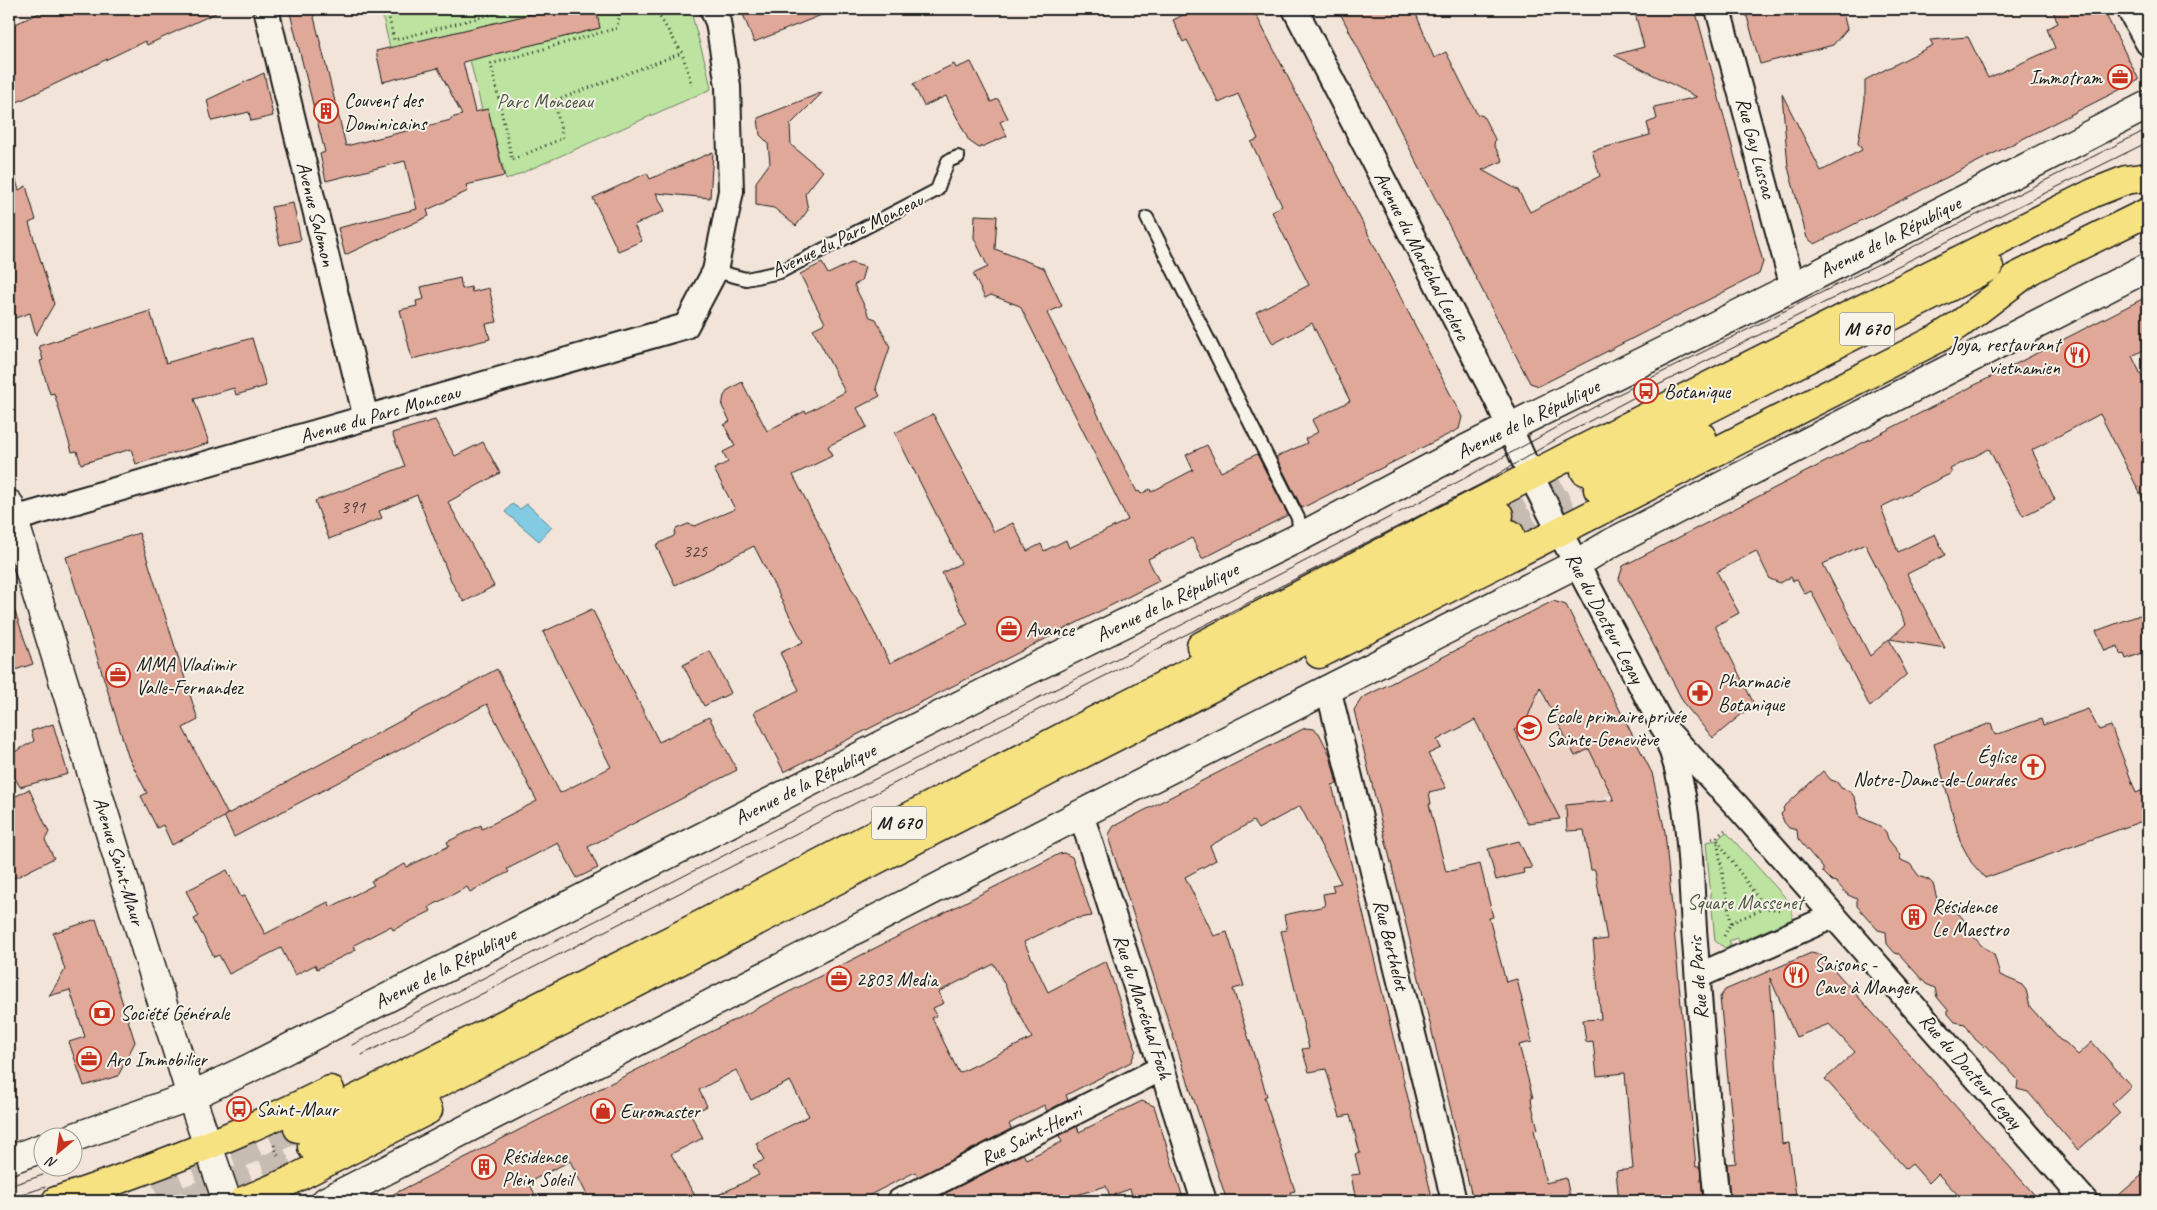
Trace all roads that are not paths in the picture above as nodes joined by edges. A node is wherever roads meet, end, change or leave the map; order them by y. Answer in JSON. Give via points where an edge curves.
{"nodes":[{"id":1,"x":266,"y":9,"type":"edge"},
{"id":2,"x":712,"y":9,"type":"edge"},
{"id":3,"x":1295,"y":9,"type":"edge"},
{"id":4,"x":1718,"y":9,"type":"edge"},
{"id":5,"x":2129,"y":9,"type":"edge"},
{"id":6,"x":2148,"y":43,"type":"edge"},
{"id":7,"x":2148,"y":105,"type":"edge"},
{"id":8,"x":958,"y":157,"type":"dead end"},
{"id":9,"x":2148,"y":177,"type":"edge"},
{"id":10,"x":2148,"y":186,"type":"edge"},
{"id":11,"x":2148,"y":212,"type":"edge"},
{"id":12,"x":1147,"y":218,"type":"dead end"},
{"id":13,"x":2148,"y":267,"type":"edge"},
{"id":14,"x":2033,"y":268,"type":"junction"},
{"id":15,"x":715,"y":271,"type":"junction"},
{"id":16,"x":1793,"y":287,"type":"junction"},
{"id":17,"x":366,"y":418,"type":"junction"},
{"id":18,"x":1510,"y":428,"type":"junction"},
{"id":19,"x":1531,"y":476,"type":"junction"},
{"id":20,"x":1546,"y":504,"type":"joint"},
{"id":21,"x":11,"y":512,"type":"edge"},
{"id":22,"x":1560,"y":532,"type":"junction"},
{"id":23,"x":1300,"y":537,"type":"junction"},
{"id":24,"x":16,"y":554,"type":"edge"},
{"id":25,"x":1576,"y":564,"type":"junction"},
{"id":26,"x":1328,"y":688,"type":"junction"},
{"id":27,"x":1117,"y":709,"type":"junction"},
{"id":28,"x":1663,"y":727,"type":"junction"},
{"id":29,"x":1731,"y":799,"type":"junction"},
{"id":30,"x":1684,"y":802,"type":"junction"},
{"id":31,"x":1081,"y":814,"type":"junction"},
{"id":32,"x":890,"y":828,"type":"junction"},
{"id":33,"x":928,"y":833,"type":"junction"},
{"id":34,"x":792,"y":904,"type":"junction"},
{"id":35,"x":1833,"y":916,"type":"junction"},
{"id":36,"x":1698,"y":976,"type":"junction"},
{"id":37,"x":1162,"y":1068,"type":"junction"},
{"id":38,"x":191,"y":1096,"type":"junction"},
{"id":39,"x":82,"y":1135,"type":"edge"},
{"id":40,"x":209,"y":1147,"type":"junction"},
{"id":41,"x":32,"y":1152,"type":"edge"},
{"id":42,"x":9,"y":1160,"type":"edge"},
{"id":43,"x":154,"y":1188,"type":"tunnel mouth"},
{"id":44,"x":56,"y":1201,"type":"edge"},
{"id":45,"x":115,"y":1201,"type":"edge"},
{"id":46,"x":227,"y":1201,"type":"edge"},
{"id":47,"x":243,"y":1201,"type":"edge"},
{"id":48,"x":326,"y":1201,"type":"edge"},
{"id":49,"x":900,"y":1201,"type":"edge"},
{"id":50,"x":1204,"y":1201,"type":"edge"},
{"id":51,"x":1454,"y":1201,"type":"edge"},
{"id":52,"x":1717,"y":1201,"type":"edge"},
{"id":53,"x":2085,"y":1201,"type":"edge"}],
"edges":[{"from":1,"to":17,"type":"street","name":"Avenue Salomon"},
{"from":2,"to":15,"type":"street","name":"Avenue du Parc Monceau","via":[[718,22],[728,86],[731,191]]},
{"from":3,"to":18,"type":"street","name":"Avenue du Maréchal Leclerc"},
{"from":4,"to":16,"type":"street","name":"Rue Gay Lussac"},
{"from":5,"to":6,"type":"street"},
{"from":7,"to":16,"type":"street","name":"Avenue de la République"},
{"from":8,"to":15,"type":"lane","name":"Avenue du Parc Monceau","via":[[948,161],[937,190],[780,272],[746,279]]},
{"from":9,"to":19,"type":"main road","via":[[2126,180],[2093,193]]},
{"from":10,"to":14,"type":"main road","number":"M 670","via":[[1592,480]]},
{"from":11,"to":14,"type":"main road","number":"M 670"},
{"from":12,"to":23,"type":"lane","via":[[1298,518]]},
{"from":13,"to":25,"type":"street"},
{"from":14,"to":22,"type":"main road","via":[[1937,339]]},
{"from":15,"to":17,"type":"street","name":"Avenue du Parc Monceau","via":[[686,326]]},
{"from":16,"to":18,"type":"street","name":"Avenue de la République"},
{"from":17,"to":21,"type":"street","name":"Avenue du Parc Monceau"},
{"from":18,"to":19,"type":"street","name":"Avenue du Maréchal Leclerc"},
{"from":18,"to":23,"type":"street","name":"Avenue de la République"},
{"from":19,"to":20,"type":"street","name":"Avenue du Maréchal Leclerc"},
{"from":19,"to":27,"type":"main road","via":[[1206,644],[1155,677]]},
{"from":20,"to":22,"type":"street","name":"Rue du Docteur Legay"},
{"from":21,"to":24,"type":"street","name":"Avenue Saint-Maur"},
{"from":22,"to":25,"type":"street","name":"Rue du Docteur Legay"},
{"from":22,"to":33,"type":"main road","via":[[1047,792],[997,812]]},
{"from":23,"to":38,"type":"street","name":"Avenue de la République","via":[[1021,674]]},
{"from":24,"to":38,"type":"street","name":"Avenue Saint-Maur"},
{"from":25,"to":26,"type":"street"},
{"from":25,"to":28,"type":"street","name":"Rue du Docteur Legay"},
{"from":26,"to":31,"type":"street"},
{"from":26,"to":51,"type":"street","name":"Rue Berthelot"},
{"from":27,"to":32,"type":"main road","number":"M 670"},
{"from":27,"to":33,"type":"main road","number":"M 670","via":[[1505,525]]},
{"from":28,"to":29,"type":"street","name":"Rue du Docteur Legay"},
{"from":28,"to":30,"type":"street","name":"Rue de Paris","via":[[1674,756]]},
{"from":29,"to":30,"type":"street","via":[[1704,794]]},
{"from":29,"to":35,"type":"street","name":"Rue du Docteur Legay"},
{"from":30,"to":36,"type":"street","name":"Rue de Paris"},
{"from":31,"to":37,"type":"street","name":"Rue du Maréchal Foch"},
{"from":31,"to":48,"type":"street"},
{"from":32,"to":34,"type":"main road","number":"M 670","via":[[305,1138]]},
{"from":32,"to":40,"type":"main road","via":[[706,900],[305,1103]]},
{"from":33,"to":34,"type":"main road","number":"M 670"},
{"from":34,"to":47,"type":"main road","via":[[660,991],[301,1176]]},
{"from":35,"to":36,"type":"street"},
{"from":35,"to":53,"type":"street","name":"Rue du Docteur Legay"},
{"from":36,"to":52,"type":"street","name":"Rue de Paris"},
{"from":37,"to":49,"type":"street","name":"Rue Saint-Henri"},
{"from":37,"to":50,"type":"street","name":"Rue du Maréchal Foch"},
{"from":38,"to":39,"type":"street","name":"Avenue de la République"},
{"from":38,"to":40,"type":"street","name":"Avenue Saint-Maur"},
{"from":40,"to":44,"type":"main road"},
{"from":40,"to":46,"type":"street","name":"Avenue Saint-Maur"},
{"from":41,"to":42,"type":"street"},
{"from":43,"to":45,"type":"main road"}]}
